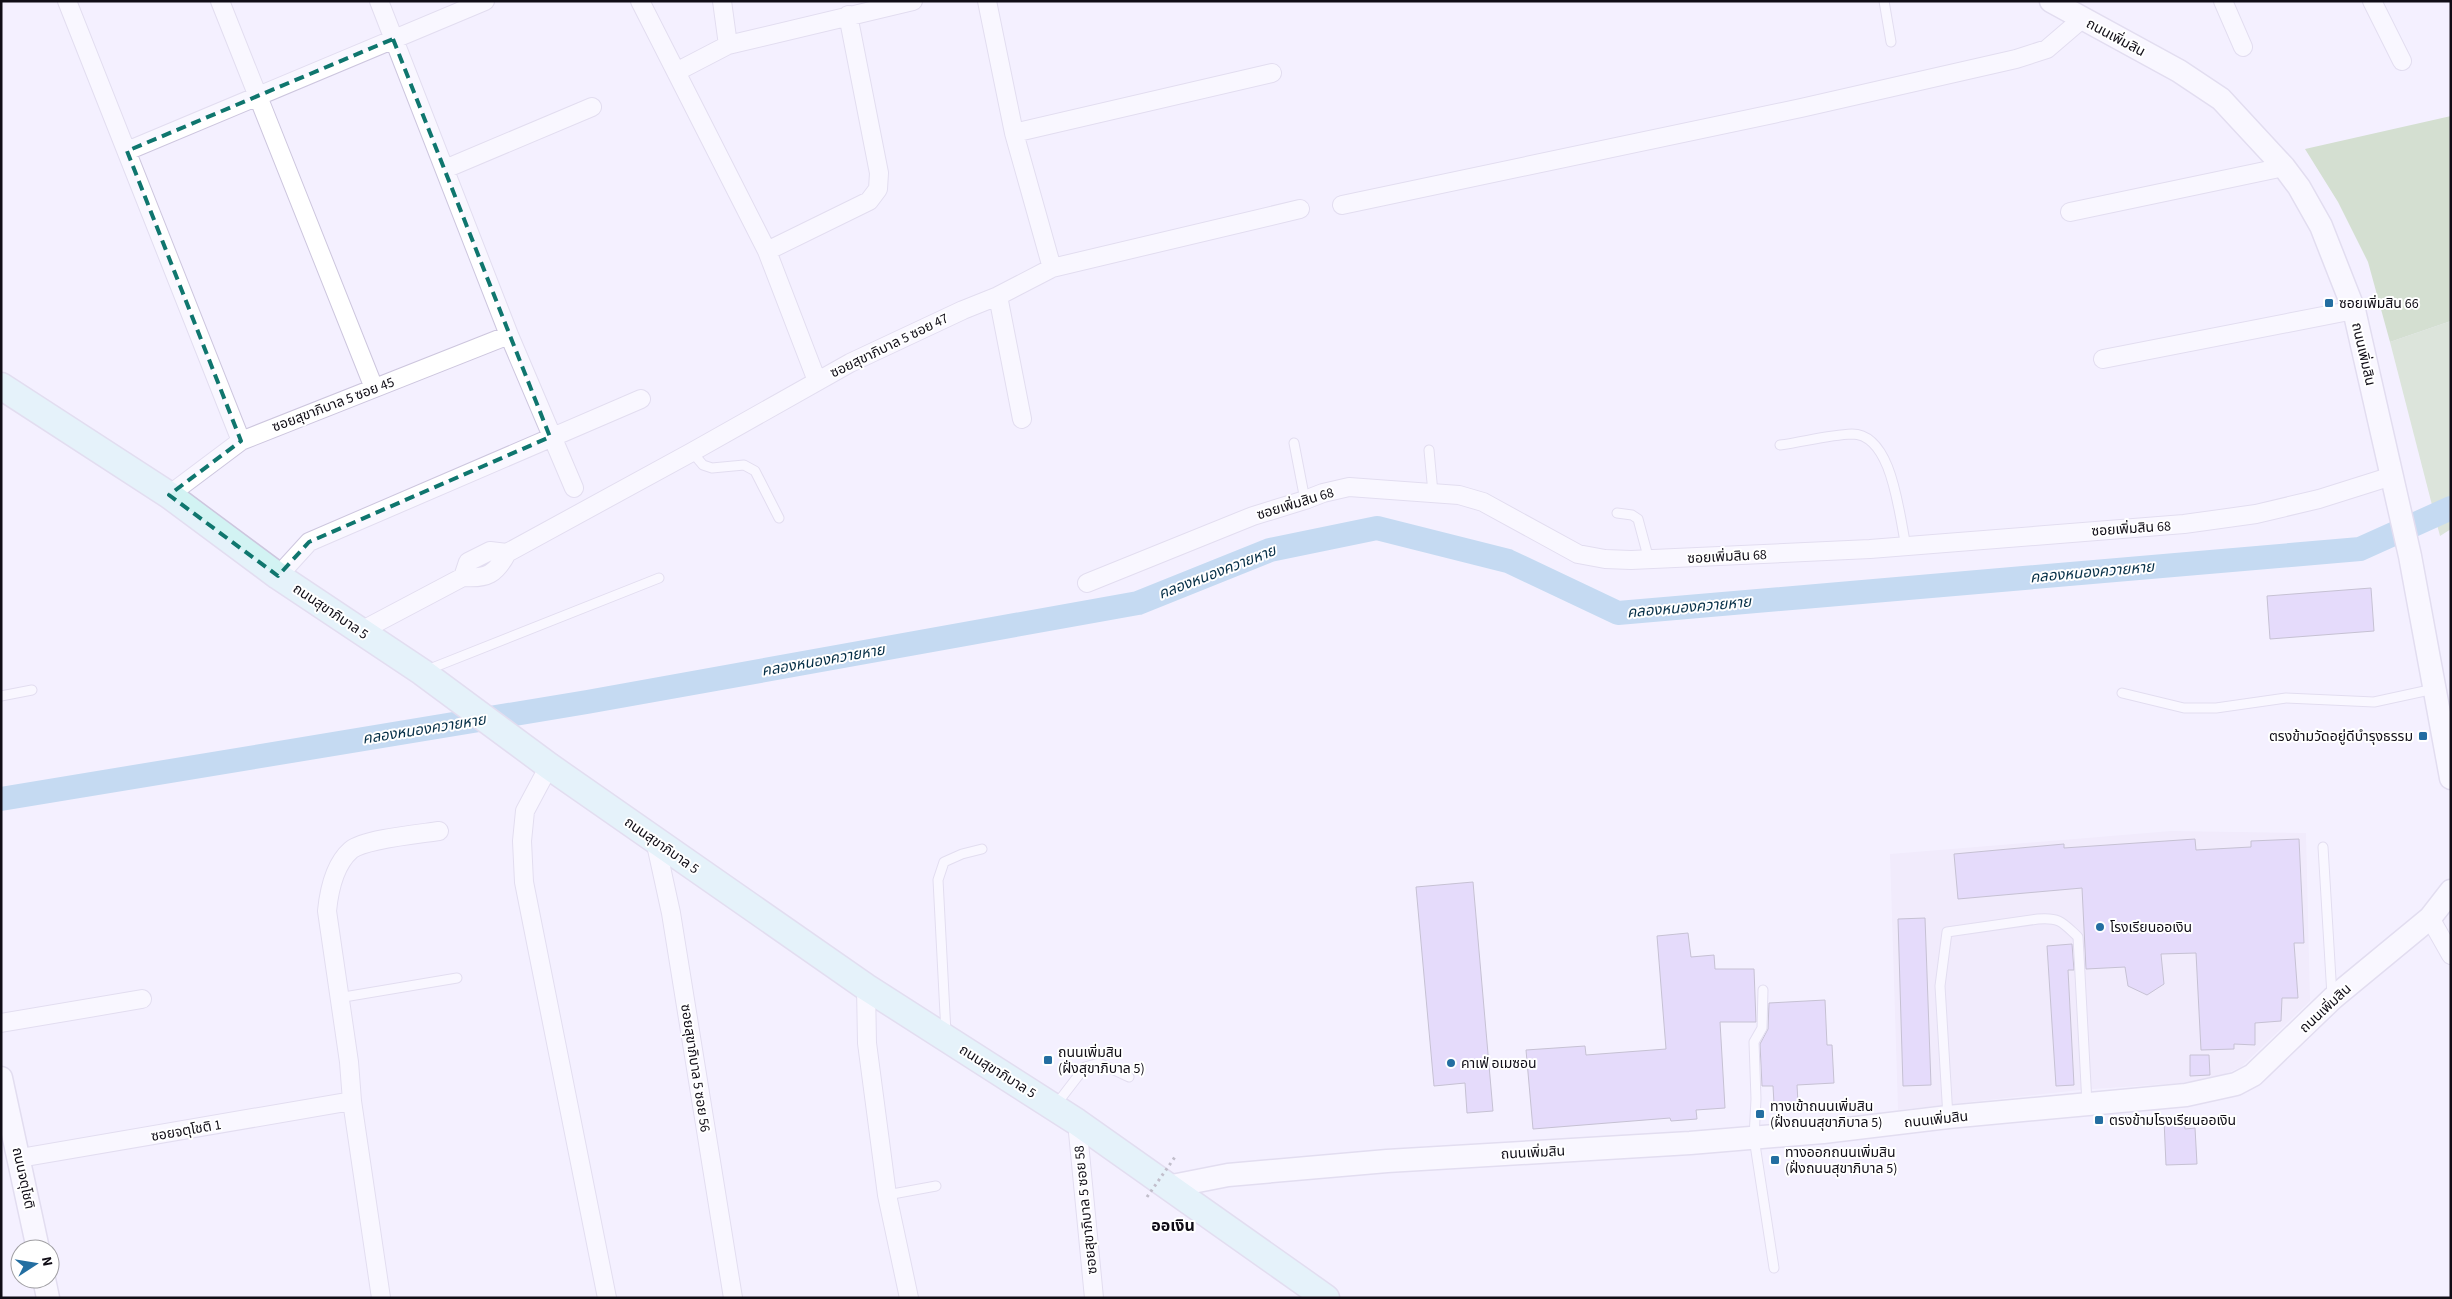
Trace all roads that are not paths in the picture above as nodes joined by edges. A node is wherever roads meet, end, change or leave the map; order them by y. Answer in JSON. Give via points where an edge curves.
{"nodes":[{"id":1,"x":67,"y":1,"type":"edge"},
{"id":2,"x":220,"y":1,"type":"edge"},
{"id":3,"x":379,"y":1,"type":"edge"},
{"id":4,"x":485,"y":1,"type":"edge"},
{"id":5,"x":640,"y":1,"type":"edge"},
{"id":6,"x":722,"y":1,"type":"edge"},
{"id":7,"x":913,"y":1,"type":"edge"},
{"id":8,"x":987,"y":1,"type":"edge"},
{"id":9,"x":1884,"y":1,"type":"edge"},
{"id":10,"x":2051,"y":1,"type":"edge"},
{"id":11,"x":2223,"y":1,"type":"edge"},
{"id":12,"x":2372,"y":1,"type":"edge"},
{"id":13,"x":872,"y":5,"type":"edge"},
{"id":14,"x":848,"y":15,"type":"junction"},
{"id":15,"x":2082,"y":19,"type":"junction"},
{"id":16,"x":394,"y":39,"type":"junction"},
{"id":17,"x":1891,"y":42,"type":"dead end"},
{"id":18,"x":728,"y":45,"type":"junction"},
{"id":19,"x":2243,"y":48,"type":"dead end"},
{"id":20,"x":2402,"y":61,"type":"dead end"},
{"id":21,"x":676,"y":72,"type":"junction"},
{"id":22,"x":1272,"y":73,"type":"dead end"},
{"id":23,"x":258,"y":98,"type":"junction"},
{"id":24,"x":592,"y":107,"type":"dead end"},
{"id":25,"x":1014,"y":133,"type":"junction"},
{"id":26,"x":127,"y":152,"type":"junction"},
{"id":27,"x":2284,"y":167,"type":"junction"},
{"id":28,"x":445,"y":169,"type":"junction"},
{"id":29,"x":1342,"y":205,"type":"dead end"},
{"id":30,"x":1300,"y":209,"type":"dead end"},
{"id":31,"x":2070,"y":212,"type":"dead end"},
{"id":32,"x":767,"y":251,"type":"junction"},
{"id":33,"x":1052,"y":268,"type":"junction"},
{"id":34,"x":998,"y":296,"type":"junction"},
{"id":35,"x":2354,"y":310,"type":"junction"},
{"id":36,"x":509,"y":335,"type":"junction"},
{"id":37,"x":2103,"y":359,"type":"dead end"},
{"id":38,"x":817,"y":381,"type":"junction"},
{"id":39,"x":1,"y":386,"type":"edge"},
{"id":40,"x":374,"y":388,"type":"junction"},
{"id":41,"x":641,"y":399,"type":"dead end"},
{"id":42,"x":1022,"y":419,"type":"dead end"},
{"id":43,"x":550,"y":437,"type":"junction"},
{"id":44,"x":241,"y":440,"type":"junction"},
{"id":45,"x":1294,"y":444,"type":"dead end"},
{"id":46,"x":1780,"y":445,"type":"dead end"},
{"id":47,"x":1429,"y":450,"type":"dead end"},
{"id":48,"x":692,"y":452,"type":"junction"},
{"id":49,"x":2392,"y":476,"type":"junction"},
{"id":50,"x":574,"y":488,"type":"dead end"},
{"id":51,"x":1433,"y":493,"type":"junction"},
{"id":52,"x":169,"y":495,"type":"junction"},
{"id":53,"x":1305,"y":500,"type":"junction"},
{"id":54,"x":1617,"y":512,"type":"dead end"},
{"id":55,"x":779,"y":518,"type":"dead end"},
{"id":56,"x":1906,"y":546,"type":"junction"},
{"id":57,"x":1649,"y":560,"type":"junction"},
{"id":58,"x":278,"y":576,"type":"junction"},
{"id":59,"x":659,"y":578,"type":"dead end"},
{"id":60,"x":1087,"y":583,"type":"dead end"},
{"id":61,"x":360,"y":632,"type":"junction"},
{"id":62,"x":422,"y":672,"type":"junction"},
{"id":63,"x":2434,"y":689,"type":"junction"},
{"id":64,"x":32,"y":690,"type":"dead end"},
{"id":65,"x":2122,"y":693,"type":"dead end"},
{"id":66,"x":1,"y":696,"type":"edge"},
{"id":67,"x":2446,"y":720,"type":"edge"},
{"id":68,"x":549,"y":766,"type":"junction"},
{"id":69,"x":2451,"y":778,"type":"edge"},
{"id":70,"x":439,"y":831,"type":"dead end"},
{"id":71,"x":655,"y":840,"type":"junction"},
{"id":72,"x":2323,"y":847,"type":"dead end"},
{"id":73,"x":982,"y":849,"type":"dead end"},
{"id":74,"x":2451,"y":891,"type":"edge"},
{"id":75,"x":2430,"y":918,"type":"junction"},
{"id":76,"x":2451,"y":955,"type":"edge"},
{"id":77,"x":457,"y":978,"type":"dead end"},
{"id":78,"x":866,"y":987,"type":"junction"},
{"id":79,"x":1763,"y":990,"type":"dead end"},
{"id":80,"x":338,"y":998,"type":"junction"},
{"id":81,"x":2333,"y":998,"type":"junction"},
{"id":82,"x":142,"y":999,"type":"dead end"},
{"id":83,"x":1,"y":1024,"type":"edge"},
{"id":84,"x":946,"y":1038,"type":"junction"},
{"id":85,"x":1129,"y":1077,"type":"dead end"},
{"id":86,"x":1,"y":1078,"type":"edge"},
{"id":87,"x":352,"y":1101,"type":"junction"},
{"id":88,"x":2087,"y":1104,"type":"junction"},
{"id":89,"x":1054,"y":1106,"type":"junction"},
{"id":90,"x":1948,"y":1117,"type":"junction"},
{"id":91,"x":1077,"y":1122,"type":"junction"},
{"id":92,"x":1754,"y":1138,"type":"junction"},
{"id":93,"x":20,"y":1158,"type":"junction"},
{"id":94,"x":936,"y":1186,"type":"dead end"},
{"id":95,"x":1157,"y":1192,"type":"junction"},
{"id":96,"x":887,"y":1195,"type":"junction"},
{"id":97,"x":36,"y":1239,"type":"edge"},
{"id":98,"x":1774,"y":1268,"type":"dead end"},
{"id":99,"x":381,"y":1298,"type":"edge"},
{"id":100,"x":607,"y":1298,"type":"edge"},
{"id":101,"x":732,"y":1298,"type":"edge"},
{"id":102,"x":909,"y":1298,"type":"edge"},
{"id":103,"x":1094,"y":1298,"type":"edge"},
{"id":104,"x":1326,"y":1298,"type":"edge"}],
"edges":[{"from":1,"to":26,"type":"street"},
{"from":2,"to":23,"type":"street"},
{"from":3,"to":16,"type":"street"},
{"from":4,"to":16,"type":"street"},
{"from":5,"to":21,"type":"street"},
{"from":6,"to":18,"type":"street"},
{"from":7,"to":13,"type":"street"},
{"from":8,"to":25,"type":"street"},
{"from":9,"to":17,"type":"lane"},
{"from":10,"to":15,"type":"street","name":"ถนนเพิ่มสิน"},
{"from":11,"to":19,"type":"street"},
{"from":12,"to":20,"type":"street"},
{"from":13,"to":14,"type":"street"},
{"from":14,"to":18,"type":"street"},
{"from":14,"to":32,"type":"street","via":[[879,173],[878,189],[869,201]]},
{"from":15,"to":27,"type":"street","name":"ถนนเพิ่มสิน","via":[[2179,71],[2220,100]]},
{"from":15,"to":29,"type":"street","via":[[2047,49],[2016,59]]},
{"from":16,"to":23,"type":"street"},
{"from":16,"to":28,"type":"street"},
{"from":18,"to":21,"type":"street"},
{"from":21,"to":32,"type":"street"},
{"from":22,"to":25,"type":"street"},
{"from":23,"to":26,"type":"street"},
{"from":23,"to":40,"type":"street"},
{"from":24,"to":28,"type":"street"},
{"from":25,"to":33,"type":"street"},
{"from":26,"to":44,"type":"street"},
{"from":27,"to":31,"type":"street"},
{"from":27,"to":35,"type":"street","name":"ถนนเพิ่มสิน","via":[[2321,226]]},
{"from":28,"to":36,"type":"street"},
{"from":30,"to":33,"type":"street","name":"ซอยสุขาภิบาล 5 ซอย 47"},
{"from":32,"to":38,"type":"street"},
{"from":33,"to":34,"type":"street","name":"ซอยสุขาภิบาล 5 ซอย 47"},
{"from":34,"to":38,"type":"street","name":"ซอยสุขาภิบาล 5 ซอย 47","via":[[962,310]]},
{"from":34,"to":42,"type":"street"},
{"from":35,"to":37,"type":"street"},
{"from":35,"to":49,"type":"street","name":"ถนนเพิ่มสิน"},
{"from":36,"to":40,"type":"street","name":"ซอยสุขาภิบาล 5 ซอย 45"},
{"from":36,"to":43,"type":"street"},
{"from":38,"to":48,"type":"street","name":"ซอยสุขาภิบาล 5 ซอย 47"},
{"from":39,"to":52,"type":"main road","name":"ถนนสุขาภิบาล 5"},
{"from":40,"to":44,"type":"street","name":"ซอยสุขาภิบาล 5 ซอย 45"},
{"from":41,"to":43,"type":"street"},
{"from":43,"to":50,"type":"street"},
{"from":43,"to":58,"type":"street","via":[[309,542]]},
{"from":44,"to":52,"type":"street","name":"ซอยสุขาภิบาล 5 ซอย 45"},
{"from":45,"to":53,"type":"lane"},
{"from":46,"to":56,"type":"lane","via":[[1853,434],[1866,437],[1880,449],[1888,466]]},
{"from":47,"to":51,"type":"lane"},
{"from":48,"to":55,"type":"lane","via":[[703,465],[712,468],[750,467]]},
{"from":48,"to":61,"type":"street","name":"ซอยสุขาภิบาล 5 ซอย 47","via":[[507,553],[498,570],[479,578],[463,577]]},
{"from":49,"to":56,"type":"street","name":"ซอยเพิ่มสิน 68","via":[[2319,499],[2256,514],[2184,524]]},
{"from":49,"to":63,"type":"street","name":"ถนนเพิ่มสิน"},
{"from":51,"to":53,"type":"street","name":"ซอยเพิ่มสิน 68","via":[[1349,488]]},
{"from":51,"to":57,"type":"street","name":"ซอยเพิ่มสิน 68","via":[[1459,495],[1483,502],[1578,554],[1605,559]]},
{"from":52,"to":58,"type":"main road","name":"ถนนสุขาภิบาล 5"},
{"from":53,"to":60,"type":"street","name":"ซอยเพิ่มสิน 68","via":[[1253,516]]},
{"from":54,"to":57,"type":"lane","via":[[1638,519]]},
{"from":56,"to":57,"type":"street","name":"ซอยเพิ่มสิน 68"},
{"from":58,"to":61,"type":"main road","name":"ถนนสุขาภิบาล 5"},
{"from":59,"to":62,"type":"lane"},
{"from":61,"to":62,"type":"main road","name":"ถนนสุขาภิบาล 5"},
{"from":62,"to":68,"type":"main road","name":"ถนนสุขาภิบาล 5"},
{"from":63,"to":65,"type":"lane","via":[[2374,702],[2286,698],[2216,708],[2184,708]]},
{"from":63,"to":67,"type":"street","name":"ถนนเพิ่มสิน"},
{"from":64,"to":66,"type":"lane"},
{"from":67,"to":69,"type":"street","name":"ถนนเพิ่มสิน"},
{"from":68,"to":71,"type":"main road","name":"ถนนสุขาภิบาล 5"},
{"from":68,"to":100,"type":"street","via":[[525,811],[522,841],[524,882]]},
{"from":70,"to":80,"type":"street","via":[[366,843],[352,850],[343,861],[329,894],[327,911]]},
{"from":71,"to":78,"type":"main road","name":"ถนนสุขาภิบาล 5"},
{"from":71,"to":101,"type":"street","name":"ซอยสุขาภิบาล 5 ซอย 56","via":[[671,913]]},
{"from":72,"to":81,"type":"lane"},
{"from":73,"to":84,"type":"lane","via":[[944,862],[938,880]]},
{"from":74,"to":75,"type":"street","name":"ถนนเพิ่มสิน"},
{"from":75,"to":76,"type":"street"},
{"from":75,"to":81,"type":"street","name":"ถนนเพิ่มสิน"},
{"from":77,"to":80,"type":"lane"},
{"from":78,"to":84,"type":"main road","name":"ถนนสุขาภิบาล 5"},
{"from":78,"to":96,"type":"street","via":[[867,1043]]},
{"from":79,"to":92,"type":"lane","via":[[1762,1028],[1754,1042]]},
{"from":80,"to":87,"type":"street"},
{"from":81,"to":88,"type":"street","name":"ถนนเพิ่มสิน","via":[[2253,1074],[2236,1084],[2186,1095]]},
{"from":82,"to":83,"type":"street"},
{"from":84,"to":89,"type":"main road","name":"ถนนสุขาภิบาล 5"},
{"from":85,"to":89,"type":"lane","via":[[1099,1063],[1085,1067]]},
{"from":86,"to":93,"type":"street","name":"ถนนจตุโชติ"},
{"from":87,"to":93,"type":"street","name":"ซอยจตุโชติ 1"},
{"from":87,"to":99,"type":"street"},
{"from":88,"to":90,"type":"street","name":"ถนนเพิ่มสิน"},
{"from":88,"to":90,"type":"lane","via":[[2078,937],[2053,918],[1947,932],[1940,986]]},
{"from":89,"to":91,"type":"main road","name":"ถนนสุขาภิบาล 5"},
{"from":90,"to":92,"type":"street","name":"ถนนเพิ่มสิน"},
{"from":91,"to":95,"type":"main road","name":"ถนนสุขาภิบาล 5"},
{"from":91,"to":103,"type":"street","name":"ซอยสุขาภิบาล 5 ซอย 58"},
{"from":92,"to":95,"type":"street","name":"ถนนเพิ่มสิน","via":[[1228,1174]]},
{"from":92,"to":98,"type":"lane"},
{"from":93,"to":97,"type":"street","name":"ถนนจตุโชติ"},
{"from":94,"to":96,"type":"lane"},
{"from":95,"to":104,"type":"main road","name":"ถนนสุขาภิบาล 5"},
{"from":96,"to":102,"type":"street"}]}
